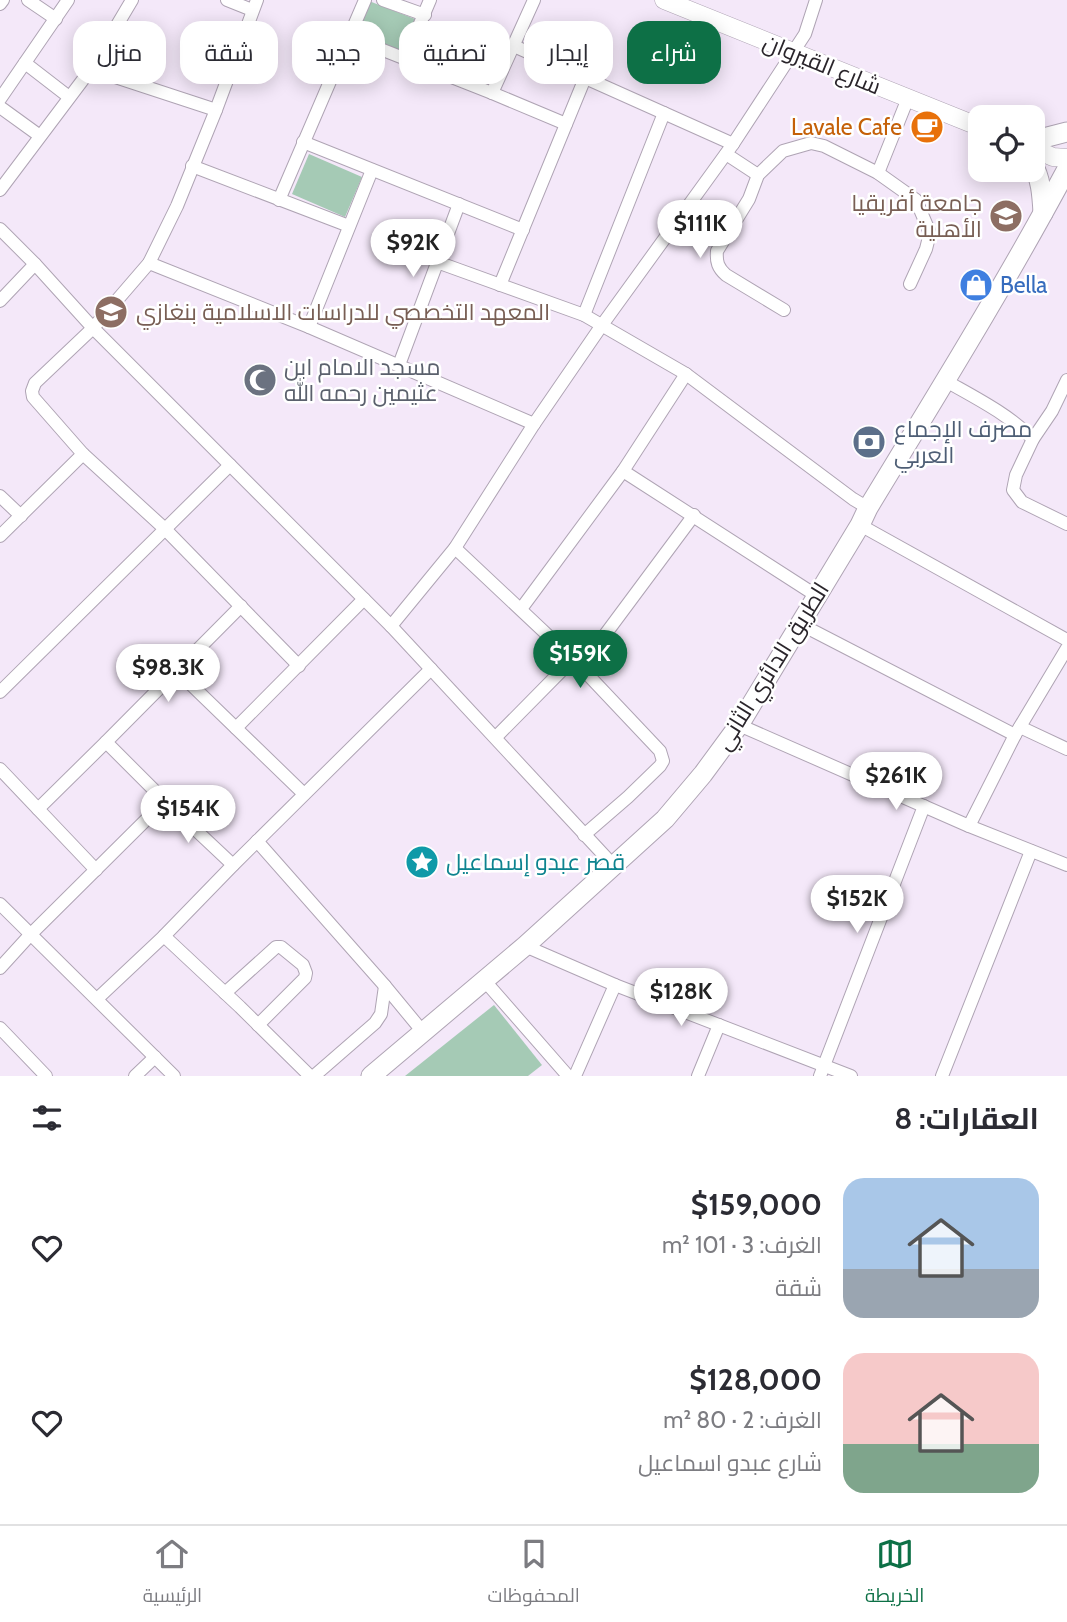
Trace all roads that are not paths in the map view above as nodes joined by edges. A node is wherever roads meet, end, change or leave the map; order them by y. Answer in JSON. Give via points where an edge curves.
{"nodes":[{"id":1,"x":28,"y":0,"type":"edge"},
{"id":2,"x":68,"y":0,"type":"edge"},
{"id":3,"x":132,"y":0,"type":"edge"},
{"id":4,"x":227,"y":0,"type":"edge"},
{"id":5,"x":365,"y":0,"type":"edge"},
{"id":6,"x":383,"y":0,"type":"edge"},
{"id":7,"x":430,"y":0,"type":"edge"},
{"id":8,"x":534,"y":0,"type":"edge"},
{"id":9,"x":664,"y":0,"type":"edge"},
{"id":10,"x":816,"y":0,"type":"edge"},
{"id":11,"x":255,"y":5,"type":"edge"},
{"id":12,"x":425,"y":15,"type":"junction"},
{"id":13,"x":56,"y":19,"type":"junction"},
{"id":14,"x":120,"y":21,"type":"edge"},
{"id":15,"x":356,"y":21,"type":"edge"},
{"id":16,"x":422,"y":21,"type":"edge"},
{"id":17,"x":513,"y":46,"type":"junction"},
{"id":18,"x":524,"y":51,"type":"edge"},
{"id":19,"x":794,"y":53,"type":"junction"},
{"id":20,"x":25,"y":63,"type":"junction"},
{"id":21,"x":79,"y":84,"type":"edge"},
{"id":22,"x":137,"y":84,"type":"edge"},
{"id":23,"x":329,"y":84,"type":"edge"},
{"id":24,"x":469,"y":84,"type":"edge"},
{"id":25,"x":583,"y":84,"type":"edge"},
{"id":26,"x":599,"y":84,"type":"edge"},
{"id":27,"x":492,"y":93,"type":"junction"},
{"id":28,"x":69,"y":97,"type":"junction"},
{"id":29,"x":908,"y":98,"type":"junction"},
{"id":30,"x":0,"y":99,"type":"edge"},
{"id":31,"x":0,"y":107,"type":"edge"},
{"id":32,"x":216,"y":110,"type":"junction"},
{"id":33,"x":664,"y":113,"type":"junction"},
{"id":34,"x":968,"y":122,"type":"edge"},
{"id":35,"x":566,"y":124,"type":"junction"},
{"id":36,"x":1067,"y":132,"type":"edge"},
{"id":37,"x":40,"y":136,"type":"junction"},
{"id":38,"x":1045,"y":138,"type":"edge"},
{"id":39,"x":303,"y":142,"type":"junction"},
{"id":40,"x":730,"y":149,"type":"junction"},
{"id":41,"x":1045,"y":155,"type":"edge"},
{"id":42,"x":1064,"y":165,"type":"edge"},
{"id":43,"x":192,"y":166,"type":"junction"},
{"id":44,"x":372,"y":170,"type":"junction"},
{"id":45,"x":878,"y":173,"type":"junction"},
{"id":46,"x":758,"y":174,"type":"junction"},
{"id":47,"x":1040,"y":182,"type":"edge"},
{"id":48,"x":0,"y":190,"type":"edge"},
{"id":49,"x":1060,"y":192,"type":"edge"},
{"id":50,"x":279,"y":200,"type":"junction"},
{"id":51,"x":459,"y":204,"type":"junction"},
{"id":52,"x":1043,"y":214,"type":"junction"},
{"id":53,"x":348,"y":226,"type":"junction"},
{"id":54,"x":0,"y":229,"type":"edge"},
{"id":55,"x":523,"y":230,"type":"junction"},
{"id":56,"x":438,"y":262,"type":"junction"},
{"id":57,"x":149,"y":263,"type":"junction"},
{"id":58,"x":35,"y":264,"type":"junction"},
{"id":59,"x":910,"y":284,"type":"dead end"},
{"id":60,"x":500,"y":285,"type":"junction"},
{"id":61,"x":0,"y":301,"type":"edge"},
{"id":62,"x":784,"y":310,"type":"dead end"},
{"id":63,"x":584,"y":315,"type":"junction"},
{"id":64,"x":602,"y":325,"type":"junction"},
{"id":65,"x":309,"y":327,"type":"junction"},
{"id":66,"x":93,"y":328,"type":"junction"},
{"id":67,"x":399,"y":365,"type":"junction"},
{"id":68,"x":686,"y":374,"type":"junction"},
{"id":69,"x":1067,"y":380,"type":"edge"},
{"id":70,"x":946,"y":381,"type":"junction"},
{"id":71,"x":534,"y":424,"type":"junction"},
{"id":72,"x":1033,"y":439,"type":"junction"},
{"id":73,"x":83,"y":454,"type":"junction"},
{"id":74,"x":230,"y":465,"type":"junction"},
{"id":75,"x":623,"y":471,"type":"junction"},
{"id":76,"x":0,"y":496,"type":"edge"},
{"id":77,"x":694,"y":515,"type":"junction"},
{"id":78,"x":21,"y":516,"type":"junction"},
{"id":79,"x":864,"y":516,"type":"junction"},
{"id":80,"x":1067,"y":524,"type":"edge"},
{"id":81,"x":165,"y":529,"type":"junction"},
{"id":82,"x":0,"y":536,"type":"edge"},
{"id":83,"x":455,"y":548,"type":"junction"},
{"id":84,"x":817,"y":596,"type":"junction"},
{"id":85,"x":364,"y":599,"type":"junction"},
{"id":86,"x":241,"y":606,"type":"junction"},
{"id":87,"x":521,"y":609,"type":"junction"},
{"id":88,"x":800,"y":624,"type":"junction"},
{"id":89,"x":391,"y":626,"type":"junction"},
{"id":90,"x":1067,"y":640,"type":"edge"},
{"id":91,"x":1067,"y":648,"type":"edge"},
{"id":92,"x":577,"y":663,"type":"junction"},
{"id":93,"x":299,"y":666,"type":"junction"},
{"id":94,"x":431,"y":668,"type":"junction"},
{"id":95,"x":177,"y":671,"type":"junction"},
{"id":96,"x":0,"y":692,"type":"edge"},
{"id":97,"x":739,"y":725,"type":"junction"},
{"id":98,"x":236,"y":728,"type":"junction"},
{"id":99,"x":1018,"y":731,"type":"junction"},
{"id":100,"x":496,"y":737,"type":"junction"},
{"id":101,"x":106,"y":742,"type":"junction"},
{"id":102,"x":1067,"y":750,"type":"edge"},
{"id":103,"x":0,"y":769,"type":"edge"},
{"id":104,"x":304,"y":794,"type":"junction"},
{"id":105,"x":165,"y":801,"type":"junction"},
{"id":106,"x":924,"y":806,"type":"junction"},
{"id":107,"x":38,"y":809,"type":"junction"},
{"id":108,"x":969,"y":826,"type":"junction"},
{"id":109,"x":584,"y":835,"type":"junction"},
{"id":110,"x":257,"y":841,"type":"junction"},
{"id":111,"x":1031,"y":851,"type":"junction"},
{"id":112,"x":233,"y":865,"type":"junction"},
{"id":113,"x":1067,"y":865,"type":"edge"},
{"id":114,"x":614,"y":866,"type":"junction"},
{"id":115,"x":96,"y":870,"type":"junction"},
{"id":116,"x":0,"y":904,"type":"edge"},
{"id":117,"x":30,"y":935,"type":"junction"},
{"id":118,"x":164,"y":936,"type":"junction"},
{"id":119,"x":525,"y":946,"type":"junction"},
{"id":120,"x":0,"y":968,"type":"edge"},
{"id":121,"x":484,"y":980,"type":"junction"},
{"id":122,"x":615,"y":985,"type":"junction"},
{"id":123,"x":385,"y":986,"type":"junction"},
{"id":124,"x":225,"y":993,"type":"junction"},
{"id":125,"x":97,"y":999,"type":"junction"},
{"id":126,"x":258,"y":1025,"type":"junction"},
{"id":127,"x":719,"y":1025,"type":"junction"},
{"id":128,"x":0,"y":1028,"type":"edge"},
{"id":129,"x":423,"y":1032,"type":"junction"},
{"id":130,"x":155,"y":1057,"type":"junction"},
{"id":131,"x":823,"y":1071,"type":"edge"},
{"id":132,"x":46,"y":1076,"type":"edge"},
{"id":133,"x":135,"y":1076,"type":"edge"},
{"id":134,"x":174,"y":1076,"type":"edge"},
{"id":135,"x":312,"y":1076,"type":"edge"},
{"id":136,"x":371,"y":1076,"type":"edge"},
{"id":137,"x":568,"y":1076,"type":"edge"},
{"id":138,"x":575,"y":1076,"type":"edge"},
{"id":139,"x":698,"y":1076,"type":"edge"},
{"id":140,"x":851,"y":1076,"type":"edge"},
{"id":141,"x":942,"y":1076,"type":"edge"}],
"edges":[{"from":1,"to":13,"type":"street"},
{"from":2,"to":13,"type":"street"},
{"from":3,"to":14,"type":"street"},
{"from":4,"to":11,"type":"street"},
{"from":5,"to":15,"type":"street"},
{"from":6,"to":12,"type":"street"},
{"from":7,"to":12,"type":"street"},
{"from":8,"to":17,"type":"street"},
{"from":9,"to":19,"type":"main road","name":"شارع القيروان"},
{"from":10,"to":19,"type":"street","via":[[806,34]]},
{"from":11,"to":32,"type":"street"},
{"from":12,"to":16,"type":"street"},
{"from":13,"to":20,"type":"street"},
{"from":17,"to":18,"type":"street"},
{"from":17,"to":27,"type":"street"},
{"from":19,"to":29,"type":"main road","name":"شارع القيروان"},
{"from":19,"to":40,"type":"street"},
{"from":20,"to":28,"type":"street"},
{"from":20,"to":30,"type":"street"},
{"from":21,"to":28,"type":"street"},
{"from":22,"to":32,"type":"street"},
{"from":23,"to":39,"type":"street"},
{"from":24,"to":27,"type":"street"},
{"from":25,"to":35,"type":"street"},
{"from":26,"to":33,"type":"street"},
{"from":27,"to":35,"type":"street"},
{"from":28,"to":37,"type":"street"},
{"from":29,"to":34,"type":"main road","name":"شارع القيروان"},
{"from":29,"to":45,"type":"street"},
{"from":31,"to":37,"type":"street"},
{"from":32,"to":43,"type":"street"},
{"from":33,"to":40,"type":"street"},
{"from":33,"to":63,"type":"street"},
{"from":35,"to":55,"type":"street"},
{"from":36,"to":38,"type":"main road"},
{"from":37,"to":48,"type":"street"},
{"from":39,"to":44,"type":"street"},
{"from":39,"to":50,"type":"street"},
{"from":40,"to":46,"type":"street"},
{"from":40,"to":64,"type":"street"},
{"from":41,"to":42,"type":"main road"},
{"from":42,"to":49,"type":"main road","name":"الطريق الدائري الثاني"},
{"from":43,"to":50,"type":"street"},
{"from":43,"to":57,"type":"street"},
{"from":44,"to":51,"type":"street"},
{"from":44,"to":53,"type":"street"},
{"from":45,"to":46,"type":"street","via":[[811,143],[783,151]]},
{"from":45,"to":59,"type":"street","via":[[916,200],[930,233]]},
{"from":46,"to":62,"type":"street","via":[[716,260],[726,275]]},
{"from":47,"to":52,"type":"main road"},
{"from":49,"to":52,"type":"main road","name":"الطريق الدائري الثاني"},
{"from":50,"to":53,"type":"street"},
{"from":51,"to":55,"type":"street"},
{"from":51,"to":56,"type":"street"},
{"from":52,"to":70,"type":"main road","name":"الطريق الدائري الثاني"},
{"from":53,"to":65,"type":"street"},
{"from":54,"to":58,"type":"street"},
{"from":55,"to":60,"type":"street"},
{"from":56,"to":60,"type":"street"},
{"from":56,"to":67,"type":"street"},
{"from":57,"to":65,"type":"street"},
{"from":57,"to":66,"type":"street"},
{"from":58,"to":61,"type":"street"},
{"from":58,"to":66,"type":"street"},
{"from":60,"to":63,"type":"street"},
{"from":63,"to":64,"type":"street"},
{"from":64,"to":68,"type":"street"},
{"from":64,"to":71,"type":"street"},
{"from":65,"to":67,"type":"street"},
{"from":66,"to":73,"type":"street","via":[[32,391]]},
{"from":66,"to":74,"type":"street"},
{"from":67,"to":71,"type":"street"},
{"from":68,"to":75,"type":"street"},
{"from":68,"to":79,"type":"street","via":[[853,499]]},
{"from":69,"to":72,"type":"street"},
{"from":70,"to":72,"type":"street","via":[[990,406]]},
{"from":70,"to":79,"type":"main road","name":"الطريق الدائري الثاني"},
{"from":71,"to":83,"type":"street"},
{"from":72,"to":80,"type":"street","via":[[1013,490],[1022,502]]},
{"from":73,"to":78,"type":"street"},
{"from":73,"to":81,"type":"street"},
{"from":74,"to":81,"type":"street"},
{"from":74,"to":85,"type":"street"},
{"from":75,"to":77,"type":"street"},
{"from":75,"to":87,"type":"street"},
{"from":76,"to":78,"type":"street"},
{"from":77,"to":84,"type":"street"},
{"from":77,"to":92,"type":"street"},
{"from":78,"to":82,"type":"street"},
{"from":79,"to":84,"type":"main road","name":"الطريق الدائري الثاني"},
{"from":79,"to":90,"type":"street"},
{"from":81,"to":86,"type":"street"},
{"from":81,"to":96,"type":"street"},
{"from":83,"to":87,"type":"street"},
{"from":83,"to":89,"type":"street"},
{"from":84,"to":88,"type":"main road","name":"الطريق الدائري الثاني"},
{"from":85,"to":89,"type":"street"},
{"from":85,"to":93,"type":"street"},
{"from":86,"to":93,"type":"street"},
{"from":86,"to":95,"type":"street"},
{"from":87,"to":92,"type":"street"},
{"from":88,"to":97,"type":"main road","name":"الطريق الدائري الثاني"},
{"from":88,"to":99,"type":"street"},
{"from":89,"to":94,"type":"street"},
{"from":91,"to":99,"type":"street"},
{"from":92,"to":100,"type":"street"},
{"from":92,"to":109,"type":"street","via":[[660,751],[663,761]]},
{"from":93,"to":98,"type":"street"},
{"from":94,"to":100,"type":"street"},
{"from":94,"to":104,"type":"street"},
{"from":95,"to":98,"type":"street"},
{"from":95,"to":101,"type":"street"},
{"from":97,"to":106,"type":"street"},
{"from":97,"to":114,"type":"main road","name":"الطريق الدائري الثاني","via":[[665,819]]},
{"from":98,"to":104,"type":"street"},
{"from":99,"to":102,"type":"street"},
{"from":99,"to":108,"type":"street"},
{"from":100,"to":109,"type":"street"},
{"from":101,"to":105,"type":"street"},
{"from":101,"to":107,"type":"street"},
{"from":103,"to":107,"type":"street"},
{"from":104,"to":110,"type":"street"},
{"from":105,"to":112,"type":"street"},
{"from":105,"to":115,"type":"street"},
{"from":106,"to":108,"type":"street"},
{"from":106,"to":131,"type":"street"},
{"from":107,"to":115,"type":"street"},
{"from":108,"to":111,"type":"street"},
{"from":109,"to":114,"type":"street"},
{"from":110,"to":112,"type":"street"},
{"from":110,"to":123,"type":"street"},
{"from":111,"to":113,"type":"street"},
{"from":111,"to":141,"type":"street"},
{"from":112,"to":118,"type":"street"},
{"from":114,"to":119,"type":"main road","name":"الطريق الدائري الثاني"},
{"from":115,"to":117,"type":"street"},
{"from":116,"to":117,"type":"street"},
{"from":117,"to":120,"type":"street"},
{"from":117,"to":125,"type":"street"},
{"from":118,"to":124,"type":"street"},
{"from":118,"to":125,"type":"street"},
{"from":119,"to":121,"type":"main road","name":"الطريق الدائري الثاني"},
{"from":119,"to":122,"type":"street"},
{"from":121,"to":129,"type":"main road","name":"الطريق الدائري الثاني"},
{"from":121,"to":137,"type":"street"},
{"from":122,"to":127,"type":"street"},
{"from":122,"to":138,"type":"street"},
{"from":123,"to":129,"type":"street"},
{"from":123,"to":135,"type":"street","via":[[375,1023]]},
{"from":124,"to":126,"type":"street"},
{"from":124,"to":126,"type":"street","via":[[276,947],[303,965],[305,978]]},
{"from":125,"to":130,"type":"street"},
{"from":126,"to":135,"type":"street"},
{"from":127,"to":131,"type":"street"},
{"from":127,"to":139,"type":"street"},
{"from":128,"to":132,"type":"street"},
{"from":129,"to":136,"type":"main road","name":"الطريق الدائري الثاني"},
{"from":130,"to":133,"type":"street"},
{"from":130,"to":134,"type":"street"},
{"from":131,"to":140,"type":"street"}]}
